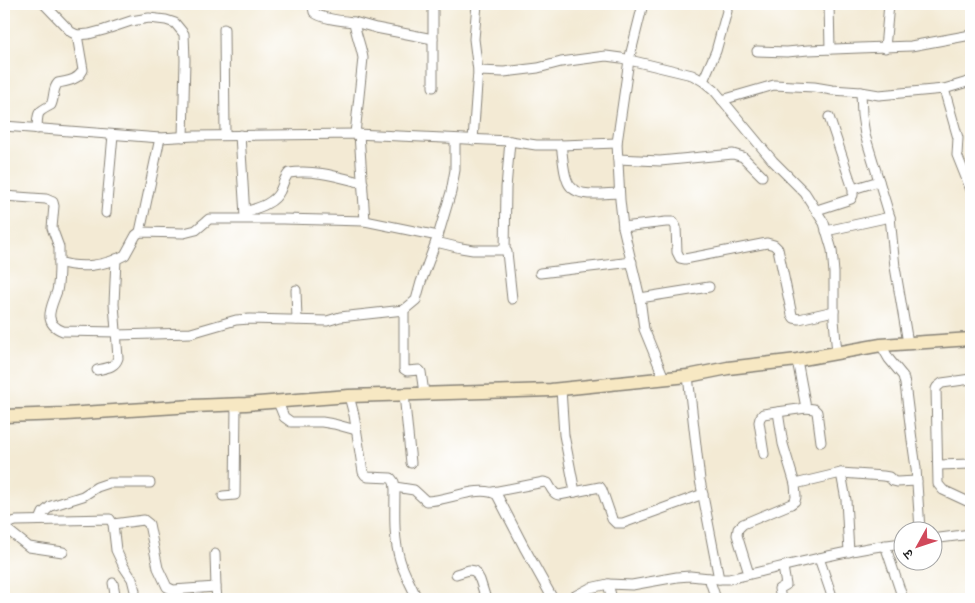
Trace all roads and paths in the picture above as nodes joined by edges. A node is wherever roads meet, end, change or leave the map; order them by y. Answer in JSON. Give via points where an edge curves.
{"nodes":[{"id":1,"x":44,"y":4,"type":"edge"},
{"id":2,"x":313,"y":4,"type":"edge"},
{"id":3,"x":433,"y":4,"type":"edge"},
{"id":4,"x":477,"y":4,"type":"edge"},
{"id":5,"x":643,"y":4,"type":"edge"},
{"id":6,"x":726,"y":4,"type":"edge"},
{"id":7,"x":829,"y":4,"type":"edge"},
{"id":8,"x":889,"y":4,"type":"edge"},
{"id":9,"x":354,"y":22,"type":"junction"},
{"id":10,"x":224,"y":28,"type":"dead end"},
{"id":11,"x":77,"y":34,"type":"junction"},
{"id":12,"x":971,"y":35,"type":"edge"},
{"id":13,"x":433,"y":39,"type":"junction"},
{"id":14,"x":884,"y":48,"type":"junction"},
{"id":15,"x":830,"y":50,"type":"junction"},
{"id":16,"x":756,"y":52,"type":"dead end"},
{"id":17,"x":629,"y":60,"type":"junction"},
{"id":18,"x":478,"y":71,"type":"junction"},
{"id":19,"x":703,"y":80,"type":"junction"},
{"id":20,"x":971,"y":80,"type":"edge"},
{"id":21,"x":433,"y":87,"type":"dead end"},
{"id":22,"x":944,"y":89,"type":"junction"},
{"id":23,"x":861,"y":92,"type":"junction"},
{"id":24,"x":722,"y":100,"type":"junction"},
{"id":25,"x":829,"y":117,"type":"dead end"},
{"id":26,"x":4,"y":126,"type":"edge"},
{"id":27,"x":37,"y":129,"type":"junction"},
{"id":28,"x":357,"y":134,"type":"junction"},
{"id":29,"x":112,"y":135,"type":"junction"},
{"id":30,"x":225,"y":135,"type":"junction"},
{"id":31,"x":240,"y":135,"type":"junction"},
{"id":32,"x":183,"y":137,"type":"junction"},
{"id":33,"x":160,"y":138,"type":"junction"},
{"id":34,"x":455,"y":139,"type":"junction"},
{"id":35,"x":473,"y":140,"type":"junction"},
{"id":36,"x":510,"y":141,"type":"junction"},
{"id":37,"x":617,"y":142,"type":"junction"},
{"id":38,"x":562,"y":146,"type":"junction"},
{"id":39,"x":618,"y":159,"type":"junction"},
{"id":40,"x":762,"y":176,"type":"dead end"},
{"id":41,"x":879,"y":181,"type":"junction"},
{"id":42,"x":363,"y":183,"type":"junction"},
{"id":43,"x":853,"y":189,"type":"junction"},
{"id":44,"x":971,"y":190,"type":"edge"},
{"id":45,"x":619,"y":193,"type":"junction"},
{"id":46,"x":4,"y":196,"type":"edge"},
{"id":47,"x":817,"y":210,"type":"junction"},
{"id":48,"x":106,"y":213,"type":"dead end"},
{"id":49,"x":245,"y":216,"type":"junction"},
{"id":50,"x":890,"y":217,"type":"junction"},
{"id":51,"x":366,"y":221,"type":"junction"},
{"id":52,"x":624,"y":227,"type":"junction"},
{"id":53,"x":826,"y":231,"type":"junction"},
{"id":54,"x":140,"y":232,"type":"junction"},
{"id":55,"x":437,"y":239,"type":"junction"},
{"id":56,"x":505,"y":250,"type":"junction"},
{"id":57,"x":116,"y":259,"type":"junction"},
{"id":58,"x":59,"y":262,"type":"junction"},
{"id":59,"x":632,"y":262,"type":"junction"},
{"id":60,"x":540,"y":273,"type":"dead end"},
{"id":61,"x":709,"y":287,"type":"dead end"},
{"id":62,"x":296,"y":290,"type":"dead end"},
{"id":63,"x":640,"y":298,"type":"junction"},
{"id":64,"x":512,"y":299,"type":"dead end"},
{"id":65,"x":404,"y":310,"type":"junction"},
{"id":66,"x":834,"y":311,"type":"junction"},
{"id":67,"x":297,"y":320,"type":"junction"},
{"id":68,"x":117,"y":334,"type":"junction"},
{"id":69,"x":971,"y":339,"type":"edge"},
{"id":70,"x":908,"y":343,"type":"junction"},
{"id":71,"x":881,"y":345,"type":"junction"},
{"id":72,"x":837,"y":353,"type":"junction"},
{"id":73,"x":797,"y":360,"type":"junction"},
{"id":74,"x":97,"y":370,"type":"dead end"},
{"id":75,"x":688,"y":376,"type":"junction"},
{"id":76,"x":664,"y":378,"type":"junction"},
{"id":77,"x":971,"y":379,"type":"edge"},
{"id":78,"x":561,"y":389,"type":"junction"},
{"id":79,"x":424,"y":393,"type":"junction"},
{"id":80,"x":404,"y":394,"type":"junction"},
{"id":81,"x":349,"y":396,"type":"junction"},
{"id":82,"x":278,"y":402,"type":"junction"},
{"id":83,"x":236,"y":404,"type":"junction"},
{"id":84,"x":806,"y":408,"type":"junction"},
{"id":85,"x":778,"y":412,"type":"junction"},
{"id":86,"x":4,"y":416,"type":"edge"},
{"id":87,"x":356,"y":430,"type":"junction"},
{"id":88,"x":821,"y":442,"type":"dead end"},
{"id":89,"x":764,"y":454,"type":"dead end"},
{"id":90,"x":411,"y":463,"type":"dead end"},
{"id":91,"x":971,"y":464,"type":"edge"},
{"id":92,"x":938,"y":465,"type":"junction"},
{"id":93,"x":841,"y":473,"type":"junction"},
{"id":94,"x":917,"y":481,"type":"junction"},
{"id":95,"x":150,"y":483,"type":"dead end"},
{"id":96,"x":795,"y":484,"type":"junction"},
{"id":97,"x":395,"y":487,"type":"junction"},
{"id":98,"x":492,"y":492,"type":"junction"},
{"id":99,"x":575,"y":492,"type":"junction"},
{"id":100,"x":703,"y":494,"type":"junction"},
{"id":101,"x":222,"y":496,"type":"dead end"},
{"id":102,"x":971,"y":503,"type":"edge"},
{"id":103,"x":40,"y":520,"type":"junction"},
{"id":104,"x":919,"y":520,"type":"edge"},
{"id":105,"x":113,"y":524,"type":"junction"},
{"id":106,"x":4,"y":527,"type":"edge"},
{"id":107,"x":971,"y":534,"type":"edge"},
{"id":108,"x":942,"y":538,"type":"edge"},
{"id":109,"x":892,"y":544,"type":"edge"},
{"id":110,"x":885,"y":545,"type":"junction"},
{"id":111,"x":63,"y":552,"type":"dead end"},
{"id":112,"x":849,"y":552,"type":"junction"},
{"id":113,"x":215,"y":554,"type":"dead end"},
{"id":114,"x":819,"y":558,"type":"junction"},
{"id":115,"x":783,"y":567,"type":"junction"},
{"id":116,"x":456,"y":574,"type":"dead end"},
{"id":117,"x":749,"y":574,"type":"junction"},
{"id":118,"x":714,"y":579,"type":"junction"},
{"id":119,"x":113,"y":583,"type":"dead end"},
{"id":120,"x":608,"y":584,"type":"junction"},
{"id":121,"x":216,"y":587,"type":"junction"},
{"id":122,"x":134,"y":591,"type":"dead end"},
{"id":123,"x":712,"y":598,"type":"edge"},
{"id":124,"x":116,"y":599,"type":"edge"},
{"id":125,"x":217,"y":599,"type":"edge"},
{"id":126,"x":417,"y":599,"type":"edge"},
{"id":127,"x":486,"y":599,"type":"edge"},
{"id":128,"x":553,"y":599,"type":"edge"},
{"id":129,"x":569,"y":599,"type":"edge"},
{"id":130,"x":612,"y":599,"type":"edge"},
{"id":131,"x":781,"y":599,"type":"edge"},
{"id":132,"x":833,"y":599,"type":"edge"},
{"id":133,"x":903,"y":599,"type":"edge"}],
"edges":[{"from":1,"to":11,"type":"street","via":[[71,32]]},
{"from":2,"to":9,"type":"street","via":[[315,13],[321,16]]},
{"from":3,"to":13,"type":"street"},
{"from":4,"to":18,"type":"street","via":[[474,39]]},
{"from":5,"to":17,"type":"street"},
{"from":6,"to":19,"type":"street","via":[[727,12],[716,52]]},
{"from":7,"to":15,"type":"street"},
{"from":8,"to":14,"type":"street"},
{"from":9,"to":13,"type":"street"},
{"from":9,"to":28,"type":"street","via":[[363,58]]},
{"from":10,"to":30,"type":"street"},
{"from":11,"to":27,"type":"street","via":[[82,74],[56,84],[52,105],[38,114]]},
{"from":11,"to":32,"type":"street","via":[[89,34],[149,18],[175,23],[184,34]]},
{"from":12,"to":14,"type":"street"},
{"from":13,"to":21,"type":"street"},
{"from":14,"to":15,"type":"street"},
{"from":15,"to":16,"type":"street"},
{"from":17,"to":18,"type":"street","via":[[606,56],[504,72]]},
{"from":17,"to":19,"type":"street"},
{"from":17,"to":37,"type":"street"},
{"from":18,"to":35,"type":"street"},
{"from":19,"to":24,"type":"street"},
{"from":20,"to":22,"type":"street"},
{"from":22,"to":23,"type":"street","via":[[879,95]]},
{"from":22,"to":44,"type":"street","via":[[958,138],[957,155]]},
{"from":23,"to":24,"type":"street","via":[[774,85]]},
{"from":23,"to":41,"type":"street","via":[[866,135]]},
{"from":24,"to":47,"type":"street"},
{"from":25,"to":43,"type":"street"},
{"from":26,"to":27,"type":"street"},
{"from":27,"to":29,"type":"street"},
{"from":28,"to":31,"type":"street"},
{"from":28,"to":34,"type":"street"},
{"from":28,"to":42,"type":"street"},
{"from":29,"to":33,"type":"street"},
{"from":29,"to":48,"type":"street"},
{"from":30,"to":31,"type":"street"},
{"from":30,"to":32,"type":"street"},
{"from":31,"to":49,"type":"street"},
{"from":32,"to":33,"type":"street"},
{"from":33,"to":54,"type":"street"},
{"from":34,"to":35,"type":"street"},
{"from":34,"to":55,"type":"street","via":[[455,170]]},
{"from":35,"to":36,"type":"street"},
{"from":36,"to":38,"type":"street"},
{"from":36,"to":56,"type":"street"},
{"from":37,"to":38,"type":"street"},
{"from":37,"to":39,"type":"street"},
{"from":38,"to":45,"type":"street","via":[[567,180],[574,191],[581,194]]},
{"from":39,"to":40,"type":"street","via":[[660,161],[733,154],[743,157]]},
{"from":39,"to":45,"type":"street"},
{"from":41,"to":43,"type":"street"},
{"from":41,"to":50,"type":"street"},
{"from":42,"to":49,"type":"street","via":[[316,172],[289,173],[279,194]]},
{"from":42,"to":51,"type":"street"},
{"from":43,"to":47,"type":"street","via":[[851,199]]},
{"from":45,"to":52,"type":"street"},
{"from":46,"to":58,"type":"street","via":[[53,202],[52,228],[59,247]]},
{"from":47,"to":53,"type":"street"},
{"from":49,"to":51,"type":"street"},
{"from":49,"to":54,"type":"street","via":[[209,219],[196,230],[184,233]]},
{"from":50,"to":53,"type":"street"},
{"from":50,"to":70,"type":"street"},
{"from":51,"to":55,"type":"street"},
{"from":52,"to":59,"type":"street"},
{"from":52,"to":66,"type":"street","via":[[673,222],[677,252],[680,258],[685,259],[774,245],[778,249],[794,318],[799,320]]},
{"from":53,"to":66,"type":"street","via":[[832,250]]},
{"from":54,"to":57,"type":"street","via":[[125,255]]},
{"from":55,"to":56,"type":"street","via":[[473,250]]},
{"from":55,"to":65,"type":"street","via":[[416,300]]},
{"from":56,"to":64,"type":"street"},
{"from":57,"to":58,"type":"street","via":[[94,266]]},
{"from":57,"to":68,"type":"street","via":[[114,304]]},
{"from":58,"to":68,"type":"street","via":[[57,289],[49,316],[53,325],[63,331]]},
{"from":59,"to":60,"type":"street"},
{"from":59,"to":63,"type":"street"},
{"from":61,"to":63,"type":"street"},
{"from":62,"to":67,"type":"street"},
{"from":63,"to":76,"type":"street","via":[[644,329]]},
{"from":65,"to":67,"type":"street","via":[[327,321]]},
{"from":65,"to":79,"type":"street","via":[[404,369],[421,372]]},
{"from":66,"to":72,"type":"street"},
{"from":67,"to":68,"type":"street","via":[[250,318],[191,333]]},
{"from":68,"to":74,"type":"street","via":[[117,362]]},
{"from":69,"to":70,"type":"street"},
{"from":70,"to":71,"type":"street"},
{"from":71,"to":72,"type":"street"},
{"from":71,"to":94,"type":"street","via":[[903,376]]},
{"from":72,"to":73,"type":"street"},
{"from":73,"to":75,"type":"street"},
{"from":73,"to":84,"type":"street"},
{"from":75,"to":76,"type":"street"},
{"from":75,"to":100,"type":"street"},
{"from":76,"to":78,"type":"street"},
{"from":77,"to":92,"type":"street","via":[[942,382],[937,387]]},
{"from":78,"to":79,"type":"street"},
{"from":78,"to":99,"type":"street","via":[[564,435]]},
{"from":79,"to":80,"type":"street"},
{"from":80,"to":81,"type":"street"},
{"from":80,"to":90,"type":"street"},
{"from":81,"to":82,"type":"street"},
{"from":81,"to":87,"type":"street"},
{"from":82,"to":83,"type":"street"},
{"from":82,"to":87,"type":"street","via":[[284,417],[291,422],[322,422]]},
{"from":83,"to":86,"type":"street"},
{"from":83,"to":101,"type":"street","via":[[235,495]]},
{"from":84,"to":85,"type":"street"},
{"from":84,"to":88,"type":"street","via":[[817,412]]},
{"from":85,"to":89,"type":"street","via":[[763,414],[760,418]]},
{"from":85,"to":96,"type":"street"},
{"from":87,"to":97,"type":"street","via":[[365,475],[391,478]]},
{"from":91,"to":92,"type":"street"},
{"from":92,"to":102,"type":"street","via":[[940,488]]},
{"from":93,"to":94,"type":"street","via":[[883,476],[898,482]]},
{"from":93,"to":96,"type":"street"},
{"from":93,"to":112,"type":"street"},
{"from":94,"to":104,"type":"street"},
{"from":95,"to":103,"type":"street","via":[[97,486],[83,496],[51,506]]},
{"from":96,"to":117,"type":"street","via":[[796,497],[791,504],[738,529]]},
{"from":97,"to":98,"type":"street","via":[[414,490],[426,501],[482,490]]},
{"from":97,"to":126,"type":"street","via":[[396,542],[402,566]]},
{"from":98,"to":99,"type":"street","via":[[544,482],[556,495]]},
{"from":98,"to":128,"type":"street","via":[[497,495]]},
{"from":99,"to":100,"type":"street","via":[[600,487],[616,523]]},
{"from":100,"to":118,"type":"street"},
{"from":103,"to":105,"type":"street","via":[[110,519]]},
{"from":103,"to":106,"type":"street","via":[[16,521]]},
{"from":105,"to":121,"type":"street","via":[[144,520],[149,524],[158,568],[167,587],[173,590]]},
{"from":105,"to":122,"type":"street","via":[[116,550],[132,579]]},
{"from":106,"to":111,"type":"street","via":[[29,547]]},
{"from":107,"to":108,"type":"street"},
{"from":109,"to":110,"type":"street"},
{"from":110,"to":112,"type":"street"},
{"from":110,"to":133,"type":"street"},
{"from":112,"to":114,"type":"street"},
{"from":113,"to":121,"type":"street"},
{"from":114,"to":115,"type":"street"},
{"from":114,"to":132,"type":"street"},
{"from":115,"to":117,"type":"street"},
{"from":115,"to":131,"type":"street","via":[[786,585],[779,590]]},
{"from":116,"to":127,"type":"street","via":[[475,571]]},
{"from":117,"to":118,"type":"street"},
{"from":118,"to":120,"type":"street","via":[[690,576],[632,585]]},
{"from":118,"to":123,"type":"street"},
{"from":119,"to":124,"type":"street"},
{"from":120,"to":129,"type":"street","via":[[590,588]]},
{"from":120,"to":130,"type":"street"},
{"from":121,"to":125,"type":"street"}]}
